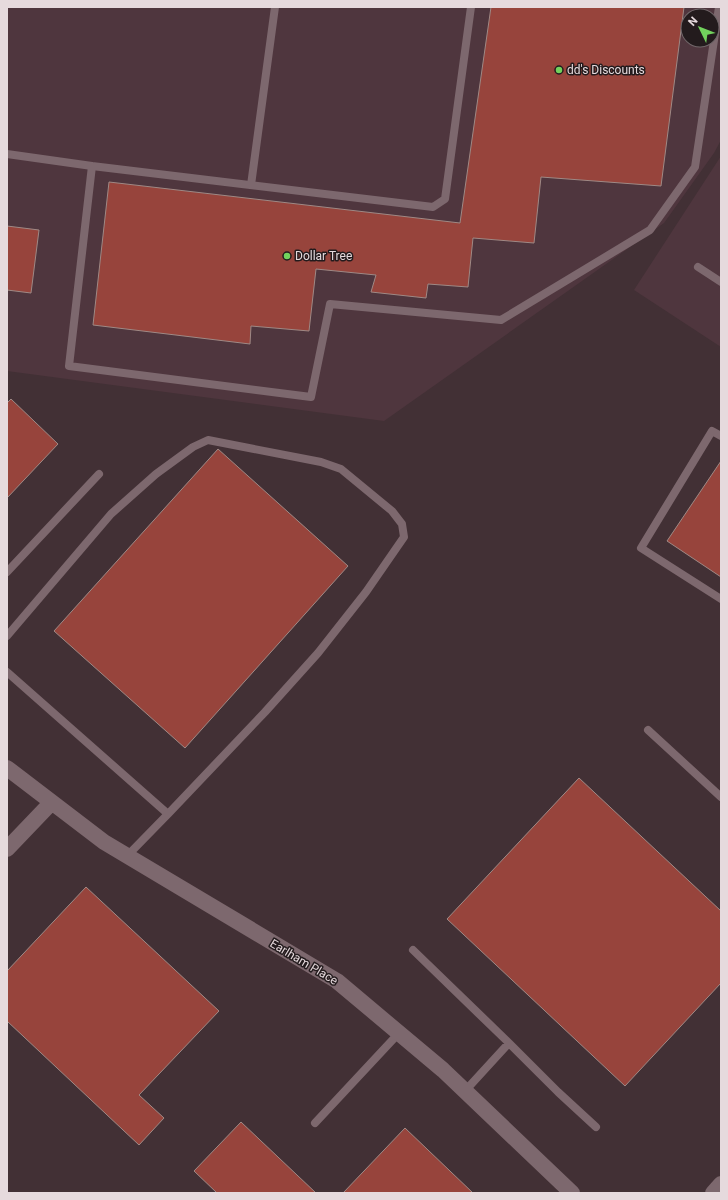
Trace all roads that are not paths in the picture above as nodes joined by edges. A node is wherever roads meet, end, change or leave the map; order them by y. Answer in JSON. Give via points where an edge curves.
{"nodes":[{"id":1,"x":275,"y":7,"type":"edge"},
{"id":2,"x":471,"y":7,"type":"edge"},
{"id":3,"x":719,"y":7,"type":"edge"},
{"id":4,"x":7,"y":154,"type":"edge"},
{"id":5,"x":92,"y":166,"type":"junction"},
{"id":6,"x":251,"y":185,"type":"junction"},
{"id":7,"x":698,"y":267,"type":"dead end"},
{"id":8,"x":721,"y":282,"type":"edge"},
{"id":9,"x":721,"y":436,"type":"edge"},
{"id":10,"x":99,"y":474,"type":"dead end"},
{"id":11,"x":7,"y":572,"type":"edge"},
{"id":12,"x":721,"y":599,"type":"edge"},
{"id":13,"x":7,"y":636,"type":"edge"},
{"id":14,"x":7,"y":672,"type":"edge"},
{"id":15,"x":648,"y":730,"type":"dead end"},
{"id":16,"x":7,"y":768,"type":"edge"},
{"id":17,"x":721,"y":797,"type":"edge"},
{"id":18,"x":51,"y":802,"type":"junction"},
{"id":19,"x":168,"y":814,"type":"junction"},
{"id":20,"x":7,"y":850,"type":"edge"},
{"id":21,"x":127,"y":856,"type":"junction"},
{"id":22,"x":413,"y":950,"type":"dead end"},
{"id":23,"x":399,"y":1033,"type":"junction"},
{"id":24,"x":509,"y":1043,"type":"junction"},
{"id":25,"x":465,"y":1091,"type":"junction"},
{"id":26,"x":315,"y":1123,"type":"dead end"},
{"id":27,"x":596,"y":1127,"type":"dead end"},
{"id":28,"x":721,"y":1184,"type":"edge"},
{"id":29,"x":572,"y":1193,"type":"edge"},
{"id":30,"x":713,"y":1193,"type":"edge"}],
"edges":[{"from":1,"to":6,"type":"lane"},
{"from":2,"to":6,"type":"lane","via":[[445,199],[433,207]]},
{"from":3,"to":5,"type":"lane","via":[[695,167],[650,230],[501,320],[330,304],[311,397],[69,366]]},
{"from":4,"to":5,"type":"lane"},
{"from":5,"to":6,"type":"lane"},
{"from":7,"to":8,"type":"lane"},
{"from":9,"to":12,"type":"lane","via":[[712,431],[641,548]]},
{"from":10,"to":11,"type":"lane"},
{"from":13,"to":19,"type":"lane","via":[[111,514],[156,474],[193,447],[208,440],[321,462],[341,469],[392,511],[402,524],[404,537],[366,592],[318,652]]},
{"from":14,"to":19,"type":"lane"},
{"from":15,"to":17,"type":"lane"},
{"from":16,"to":18,"type":"street","name":"Earlham Place"},
{"from":18,"to":20,"type":"street"},
{"from":18,"to":21,"type":"street","name":"Earlham Place"},
{"from":19,"to":21,"type":"lane"},
{"from":21,"to":23,"type":"street","name":"Earlham Place","via":[[337,981]]},
{"from":22,"to":24,"type":"lane"},
{"from":23,"to":25,"type":"street","name":"Earlham Place"},
{"from":23,"to":26,"type":"lane"},
{"from":24,"to":25,"type":"lane"},
{"from":24,"to":27,"type":"lane"},
{"from":25,"to":29,"type":"street","name":"Earlham Place"},
{"from":28,"to":30,"type":"street"}]}
